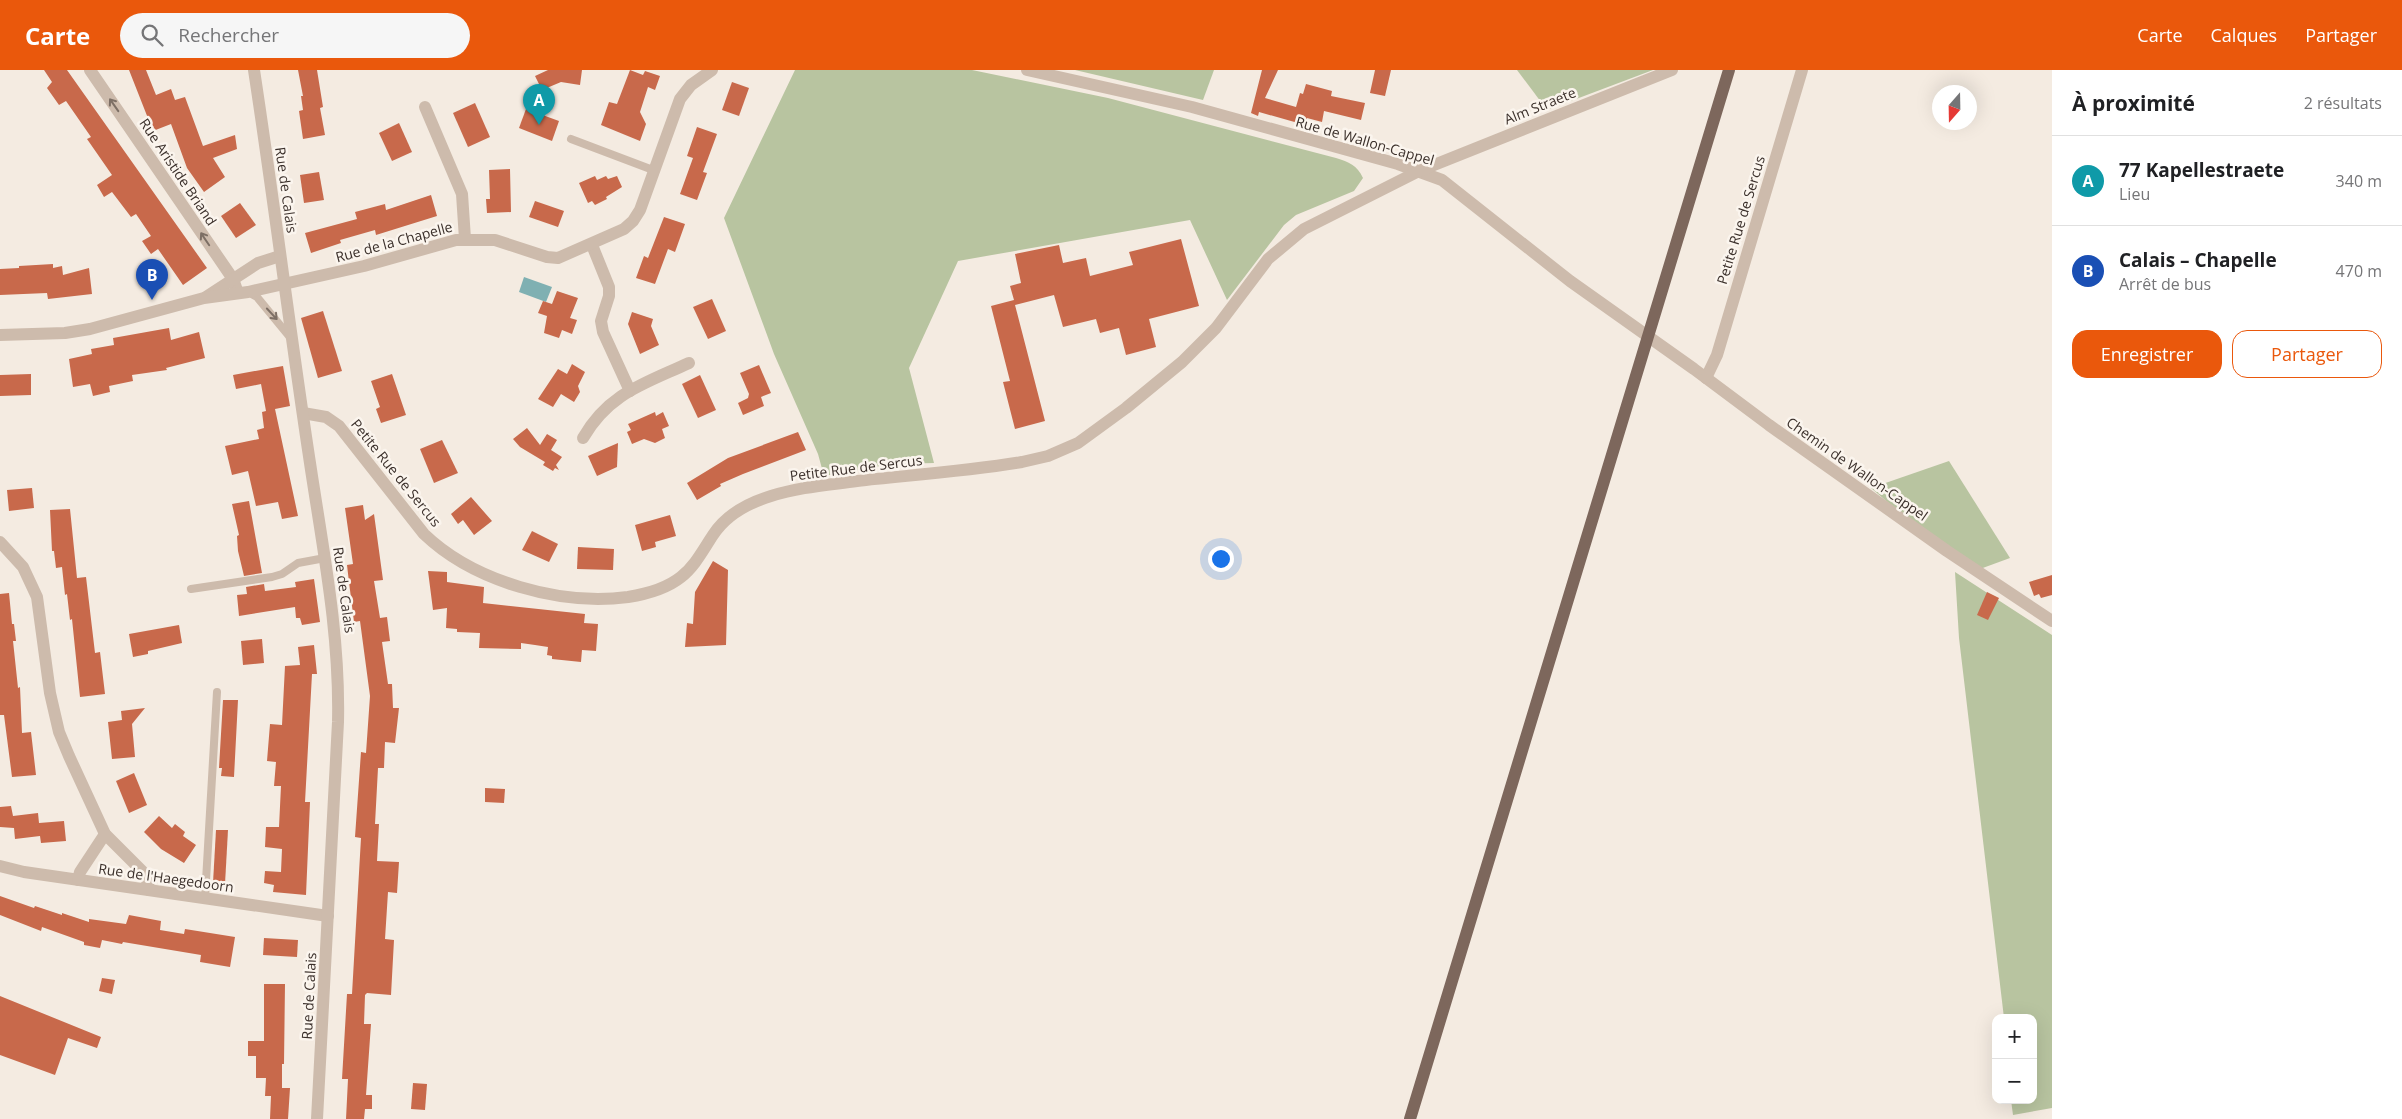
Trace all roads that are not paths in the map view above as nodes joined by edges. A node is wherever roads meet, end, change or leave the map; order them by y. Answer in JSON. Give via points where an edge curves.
{"nodes":[{"id":1,"x":90,"y":70,"type":"edge"},
{"id":2,"x":254,"y":70,"type":"edge"},
{"id":3,"x":712,"y":70,"type":"edge"},
{"id":4,"x":1027,"y":70,"type":"edge"},
{"id":5,"x":1672,"y":70,"type":"edge"},
{"id":6,"x":1729,"y":70,"type":"edge"},
{"id":7,"x":1802,"y":70,"type":"edge"},
{"id":8,"x":424,"y":107,"type":"dead end"},
{"id":9,"x":571,"y":139,"type":"dead end"},
{"id":10,"x":653,"y":170,"type":"junction"},
{"id":11,"x":1419,"y":171,"type":"junction"},
{"id":12,"x":465,"y":239,"type":"junction"},
{"id":13,"x":592,"y":245,"type":"junction"},
{"id":14,"x":280,"y":256,"type":"junction"},
{"id":15,"x":233,"y":279,"type":"junction"},
{"id":16,"x":284,"y":284,"type":"junction"},
{"id":17,"x":243,"y":292,"type":"junction"},
{"id":18,"x":204,"y":298,"type":"junction"},
{"id":19,"x":0,"y":335,"type":"edge"},
{"id":20,"x":1648,"y":336,"type":"junction"},
{"id":21,"x":292,"y":340,"type":"junction"},
{"id":22,"x":689,"y":363,"type":"dead end"},
{"id":23,"x":1706,"y":378,"type":"junction"},
{"id":24,"x":630,"y":390,"type":"junction"},
{"id":25,"x":303,"y":413,"type":"junction"},
{"id":26,"x":583,"y":438,"type":"dead end"},
{"id":27,"x":0,"y":542,"type":"edge"},
{"id":28,"x":326,"y":558,"type":"junction"},
{"id":29,"x":191,"y":590,"type":"dead end"},
{"id":30,"x":2052,"y":621,"type":"edge"},
{"id":31,"x":217,"y":692,"type":"dead end"},
{"id":32,"x":105,"y":834,"type":"junction"},
{"id":33,"x":0,"y":866,"type":"edge"},
{"id":34,"x":78,"y":880,"type":"junction"},
{"id":35,"x":148,"y":890,"type":"junction"},
{"id":36,"x":205,"y":898,"type":"junction"},
{"id":37,"x":328,"y":916,"type":"junction"},
{"id":38,"x":317,"y":1119,"type":"edge"},
{"id":39,"x":1410,"y":1119,"type":"edge"}],
"edges":[{"from":15,"to":1,"type":"street","name":"Rue Aristide Briand","one_way":true},
{"from":2,"to":14,"type":"street","name":"Rue de Calais"},
{"from":3,"to":10,"type":"street","name":"Rue de la Chapelle","via":[[691,85],[680,99]]},
{"from":4,"to":11,"type":"street","name":"Rue de Wallon-Cappel","via":[[1192,107]]},
{"from":5,"to":11,"type":"street","name":"Alm Straete"},
{"from":6,"to":20,"type":"main road"},
{"from":7,"to":23,"type":"street","name":"Petite Rue de Sercus","via":[[1717,355]]},
{"from":8,"to":12,"type":"street","via":[[462,194]]},
{"from":9,"to":10,"type":"lane"},
{"from":10,"to":13,"type":"street","name":"Rue de la Chapelle","via":[[640,210],[633,221]]},
{"from":11,"to":20,"type":"street","name":"Rue de Wallon-Cappel","via":[[1449,184],[1539,257]]},
{"from":11,"to":25,"type":"street","name":"Petite Rue de Sercus","via":[[1326,217],[1285,243],[1259,269],[1200,345],[1126,408],[1078,442],[1048,456],[1022,462],[822,486],[770,496],[745,506],[727,519],[679,579],[641,595],[559,598],[517,586],[461,560],[424,534],[339,426],[326,417]]},
{"from":12,"to":13,"type":"street","name":"Rue de la Chapelle","via":[[500,242],[553,258]]},
{"from":12,"to":16,"type":"street","name":"Rue de la Chapelle"},
{"from":13,"to":24,"type":"street","via":[[609,287],[601,321],[602,332]]},
{"from":14,"to":15,"type":"street","name":"Rue de la Chapelle","via":[[258,263]]},
{"from":14,"to":16,"type":"street","name":"Rue de Calais"},
{"from":15,"to":17,"type":"street","name":"Rue Aristide Briand"},
{"from":15,"to":18,"type":"street","name":"Rue de la Chapelle"},
{"from":16,"to":17,"type":"street","name":"Rue de la Chapelle"},
{"from":16,"to":21,"type":"street","name":"Rue de Calais"},
{"from":17,"to":18,"type":"street","name":"Rue de la Chapelle"},
{"from":17,"to":21,"type":"lane","one_way":true,"via":[[257,297]]},
{"from":18,"to":19,"type":"street","name":"Rue de la Chapelle","via":[[90,329]]},
{"from":20,"to":23,"type":"street","name":"Chemin de Wallon-Cappel"},
{"from":20,"to":39,"type":"main road"},
{"from":21,"to":25,"type":"street","name":"Rue de Calais"},
{"from":22,"to":24,"type":"street"},
{"from":23,"to":30,"type":"street","name":"Chemin de Wallon-Cappel","via":[[1849,483]]},
{"from":24,"to":26,"type":"street","via":[[602,411]]},
{"from":25,"to":28,"type":"street","name":"Rue de Calais"},
{"from":27,"to":32,"type":"street","via":[[23,567],[34,586],[41,615],[47,679],[59,732]]},
{"from":28,"to":29,"type":"lane","via":[[298,563],[272,577]]},
{"from":28,"to":37,"type":"street","name":"Rue de Calais","via":[[339,688]]},
{"from":31,"to":36,"type":"lane"},
{"from":32,"to":34,"type":"street"},
{"from":32,"to":35,"type":"street","via":[[144,873]]},
{"from":33,"to":34,"type":"street","name":"Rue de l'Haegedoorn"},
{"from":34,"to":35,"type":"street","name":"Rue de l'Haegedoorn"},
{"from":35,"to":36,"type":"street","name":"Rue de l'Haegedoorn"},
{"from":36,"to":37,"type":"street","name":"Rue de l'Haegedoorn"},
{"from":37,"to":38,"type":"street","name":"Rue de Calais"}]}
